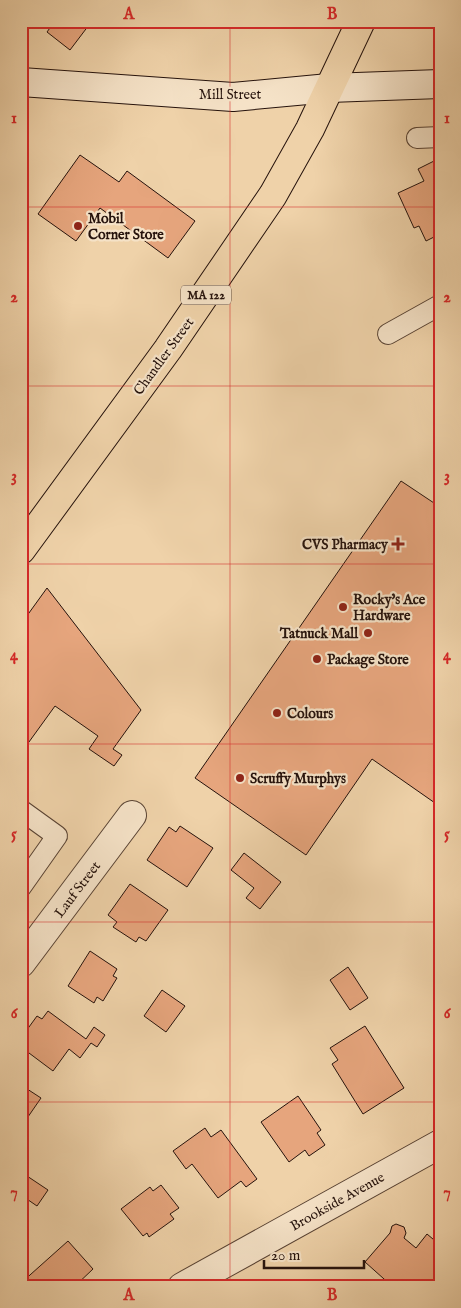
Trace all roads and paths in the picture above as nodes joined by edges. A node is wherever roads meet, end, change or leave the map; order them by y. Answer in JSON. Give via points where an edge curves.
{"nodes":[{"id":1,"x":361,"y":21,"type":"edge"},
{"id":2,"x":22,"y":84,"type":"edge"},
{"id":3,"x":440,"y":84,"type":"edge"},
{"id":4,"x":329,"y":88,"type":"junction"},
{"id":5,"x":440,"y":137,"type":"edge"},
{"id":6,"x":417,"y":138,"type":"dead end"},
{"id":7,"x":440,"y":304,"type":"edge"},
{"id":8,"x":388,"y":334,"type":"dead end"},
{"id":9,"x":21,"y":550,"type":"edge"},
{"id":10,"x":21,"y":810,"type":"edge"},
{"id":11,"x":132,"y":815,"type":"dead end"},
{"id":12,"x":21,"y":887,"type":"edge"},
{"id":13,"x":21,"y":963,"type":"edge"},
{"id":14,"x":440,"y":1144,"type":"edge"},
{"id":15,"x":182,"y":1287,"type":"edge"}],
"edges":[{"from":1,"to":4,"type":"main road","name":"Chandler Street","number":"MA 122"},
{"from":2,"to":4,"type":"street","name":"Mill Street","via":[[233,97]]},
{"from":3,"to":4,"type":"street","name":"Mill Street"},
{"from":4,"to":9,"type":"main road","name":"Chandler Street","number":"MA 122","via":[[289,169],[248,233]]},
{"from":5,"to":6,"type":"lane"},
{"from":7,"to":8,"type":"lane"},
{"from":10,"to":12,"type":"lane","via":[[57,836]]},
{"from":11,"to":13,"type":"street","name":"Lauf Street"},
{"from":14,"to":15,"type":"street","name":"Brookside Avenue"}]}
